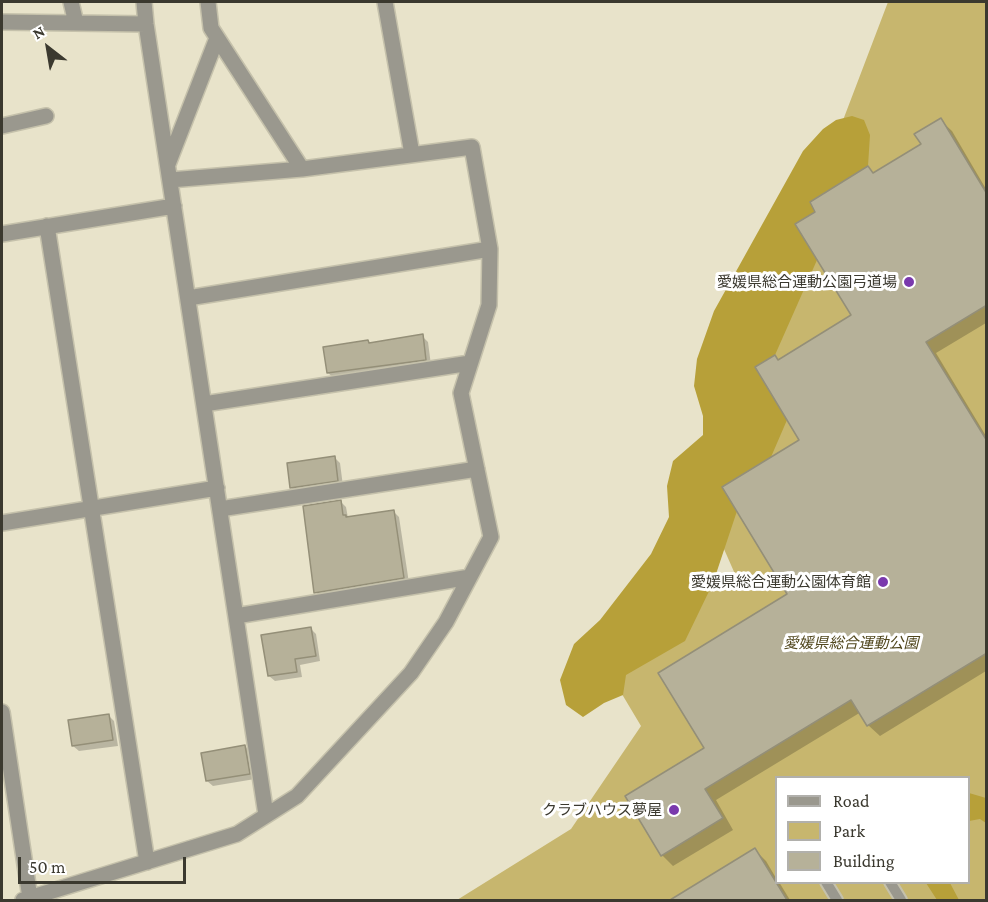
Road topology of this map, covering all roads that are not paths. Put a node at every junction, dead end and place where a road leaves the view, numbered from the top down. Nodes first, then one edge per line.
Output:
1 (71, 2) edge
2 (144, 2) edge
3 (208, 2) edge
4 (386, 2) edge
5 (2, 22) edge
6 (76, 23) junction
7 (146, 24) junction
8 (217, 38) junction
9 (46, 116) dead end
10 (2, 126) edge
11 (412, 154) junction
12 (302, 169) junction
13 (169, 172) junction
14 (174, 206) junction
15 (47, 226) junction
16 (2, 234) edge
17 (490, 249) junction
18 (188, 297) junction
19 (470, 363) junction
20 (204, 404) junction
21 (477, 469) junction
22 (217, 488) junction
23 (91, 508) junction
24 (220, 509) junction
25 (2, 523) edge
26 (470, 576) junction
27 (236, 616) junction
28 (2, 712) edge
29 (266, 815) junction
30 (147, 862) junction
31 (827, 884) edge
32 (891, 884) edge
33 (26, 899) edge
34 (837, 900) edge
35 (901, 900) edge

1 - 6 street
2 - 7 street
3 - 8 street
4 - 11 street
5 - 6 street
6 - 7 street
7 - 13 street
8 - 12 street
8 - 13 street
9 - 10 street
11 - 12 street
11 - 17 street
12 - 13 street
13 - 14 street
14 - 15 street
14 - 18 street
15 - 16 street
15 - 23 street
17 - 18 street
17 - 19 street
18 - 20 street
19 - 20 street
19 - 21 street
20 - 22 street
21 - 24 street
21 - 26 street
22 - 23 street
22 - 24 street
23 - 25 street
23 - 30 street
24 - 27 street
26 - 27 street
26 - 29 street
27 - 29 street
28 - 33 street
29 - 30 street
30 - 33 street
31 - 34 lane
32 - 35 lane

